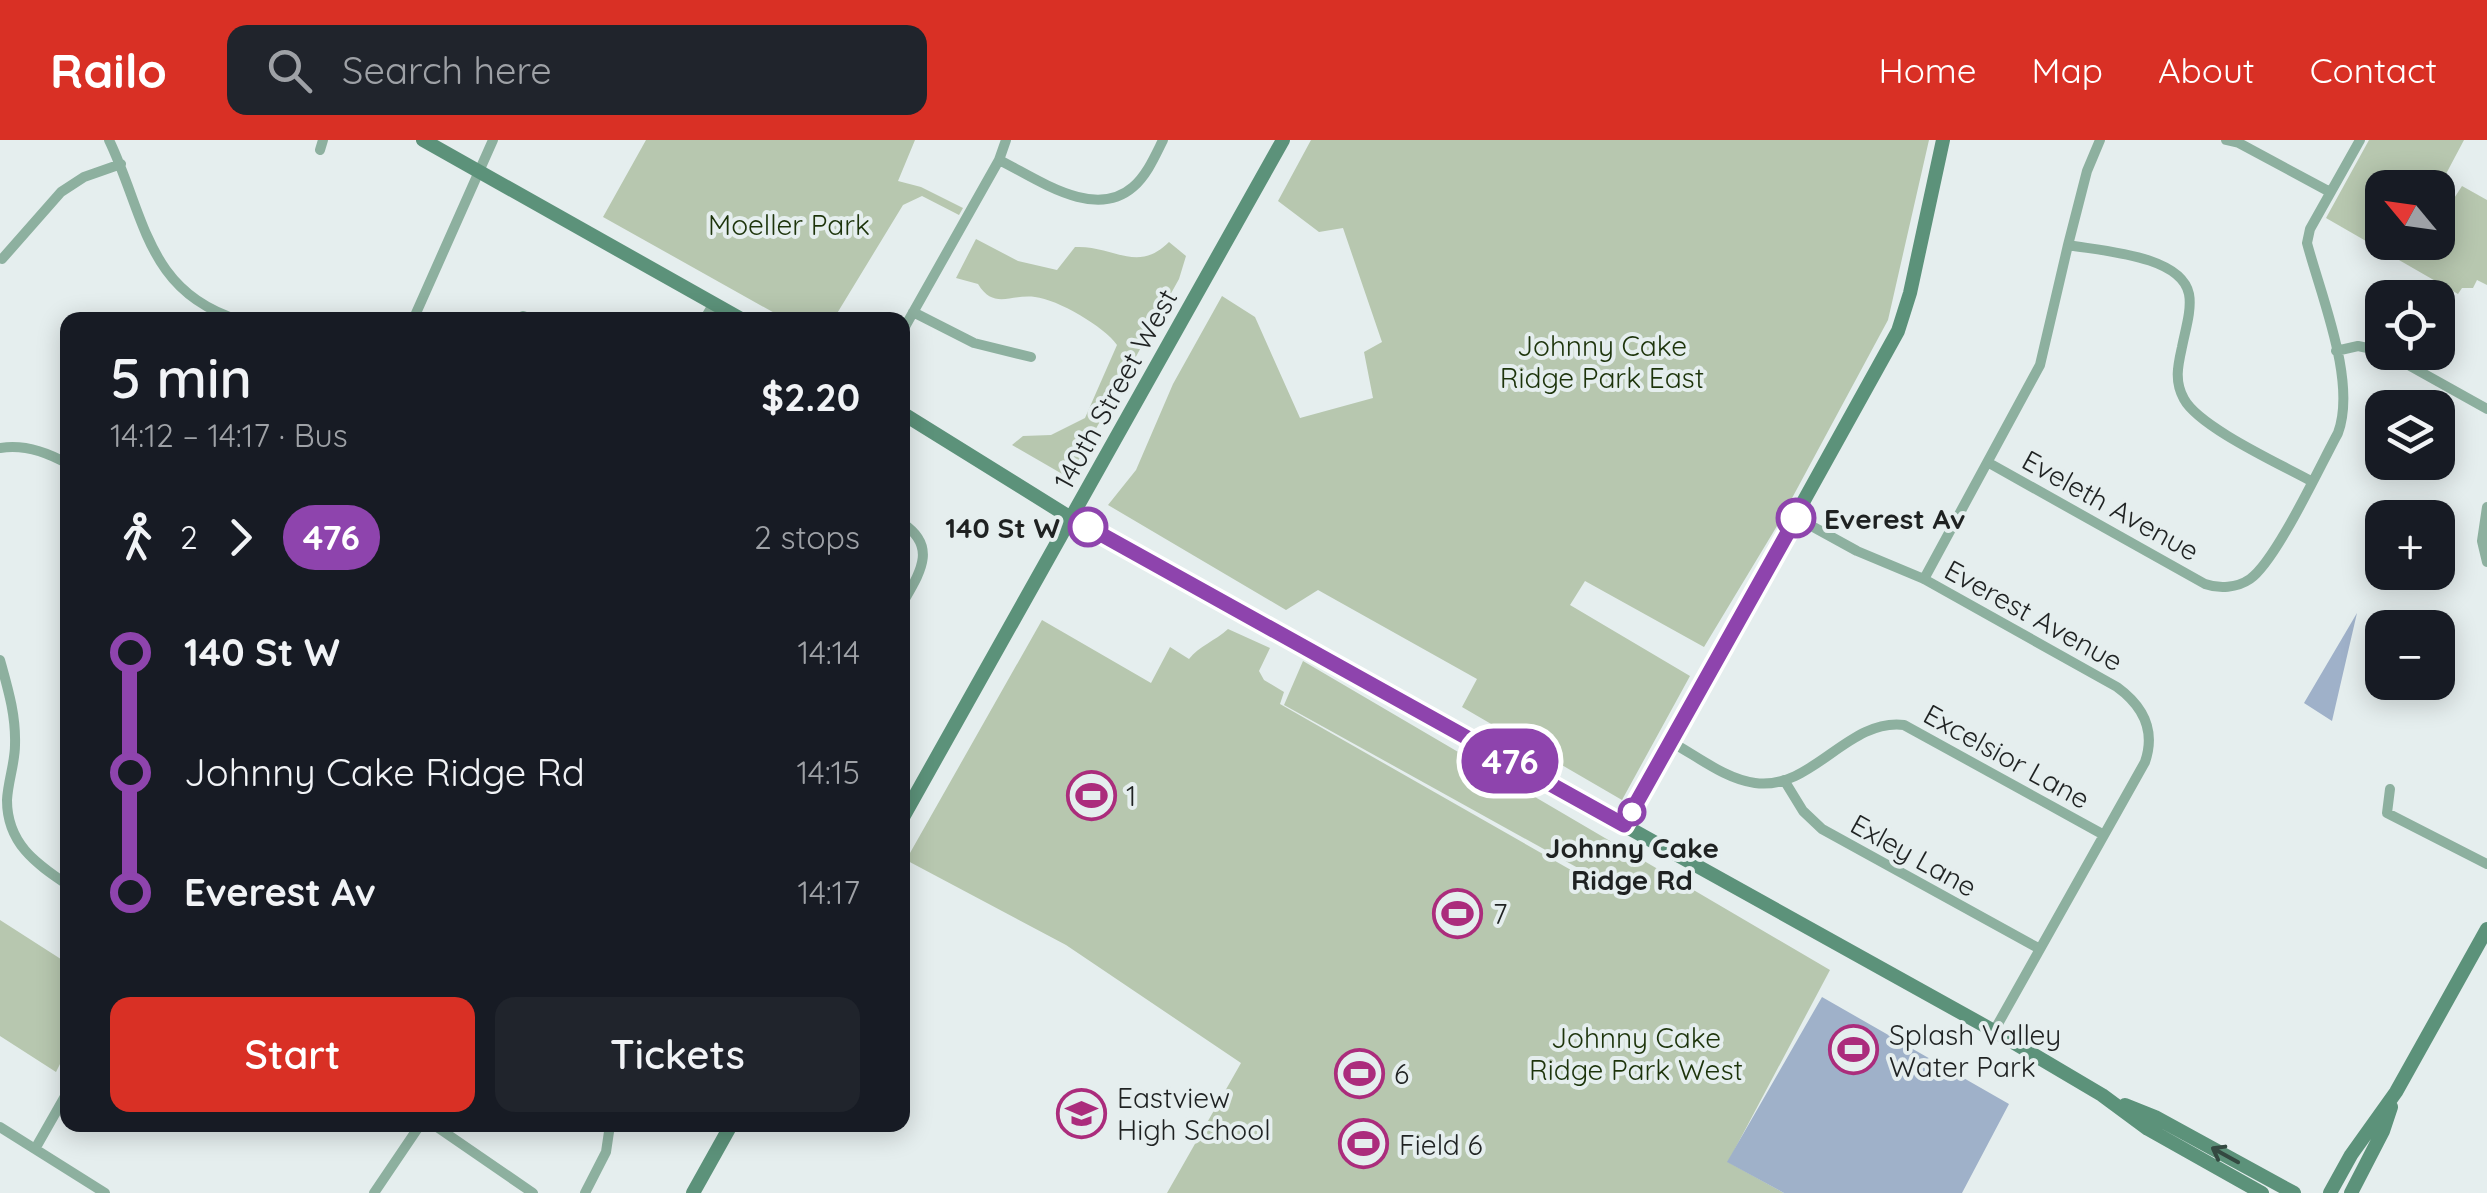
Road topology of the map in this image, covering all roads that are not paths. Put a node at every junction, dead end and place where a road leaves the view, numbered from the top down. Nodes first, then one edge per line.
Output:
1 (109, 140) edge
2 (423, 140) edge
3 (493, 140) edge
4 (1006, 140) edge
5 (1163, 140) edge
6 (1282, 140) edge
7 (1944, 140) edge
8 (2100, 140) edge
9 (2226, 140) edge
10 (2360, 140) edge
11 (999, 160) junction
12 (121, 164) junction
13 (478, 168) junction
14 (2330, 192) junction
15 (2068, 245) junction
16 (2, 259) edge
17 (714, 304) junction
18 (217, 312) edge
19 (417, 312) edge
20 (709, 312) edge
21 (728, 312) edge
22 (914, 312) junction
23 (910, 319) edge
24 (2365, 348) edge
25 (2336, 351) junction
26 (1031, 357) dead end
27 (2417, 370) edge
28 (2487, 409) edge
29 (910, 418) edge
30 (0, 448) edge
31 (60, 460) edge
32 (1989, 463) junction
33 (2311, 481) junction
34 (2487, 507) edge
35 (1071, 518) junction
36 (1796, 518) junction
37 (910, 528) edge
38 (2487, 562) edge
39 (1924, 579) junction
40 (910, 589) edge
41 (0, 660) edge
42 (1671, 742) junction
43 (1784, 780) junction
44 (2390, 789) dead end
45 (910, 805) edge
46 (1624, 825) junction
47 (2104, 835) junction
48 (2487, 864) edge
49 (60, 880) edge
50 (2487, 929) edge
51 (2040, 949) junction
52 (1994, 1031) junction
53 (2396, 1092) junction
54 (2102, 1095) junction
55 (60, 1105) edge
56 (0, 1127) edge
57 (415, 1132) edge
58 (444, 1132) edge
59 (609, 1132) edge
60 (727, 1132) edge
61 (35, 1149) junction
62 (104, 1193) edge
63 (374, 1193) edge
64 (533, 1193) edge
65 (585, 1193) edge
66 (693, 1193) edge
67 (2262, 1193) edge
68 (2294, 1193) edge
69 (2330, 1193) edge
70 (2351, 1193) edge

1 - 12 street
2 - 13 street
3 - 13 street
4 - 11 street
5 - 11 street
6 - 35 street, 140th Street West
7 - 36 street
8 - 15 street
9 - 14 street
10 - 14 street
11 - 22 street
12 - 16 street
12 - 18 street
13 - 17 street
13 - 19 street
14 - 25 street
15 - 32 street
15 - 33 street
17 - 20 street
17 - 21 street
22 - 23 street
22 - 26 street
24 - 25 street
25 - 33 street
27 - 28 street
29 - 35 street
30 - 31 street
32 - 33 street, Eveleth Avenue
32 - 39 street
34 - 38 street
35 - 45 street, 140th Street West
35 - 46 street
36 - 39 street, Everest Avenue
36 - 42 street
37 - 40 street
39 - 47 street, Everest Avenue
41 - 49 street
42 - 43 street
42 - 46 street
43 - 47 street, Excelsior Lane
43 - 51 street, Exley Lane
44 - 48 street
46 - 52 street
47 - 51 street
50 - 53 street
51 - 52 street
52 - 54 street
53 - 69 street
53 - 70 street
54 - 67 street
68 -> 54 street
55 - 61 street
56 - 61 street
57 - 63 street
58 - 64 street
59 - 65 street
60 - 66 street
61 - 62 street

